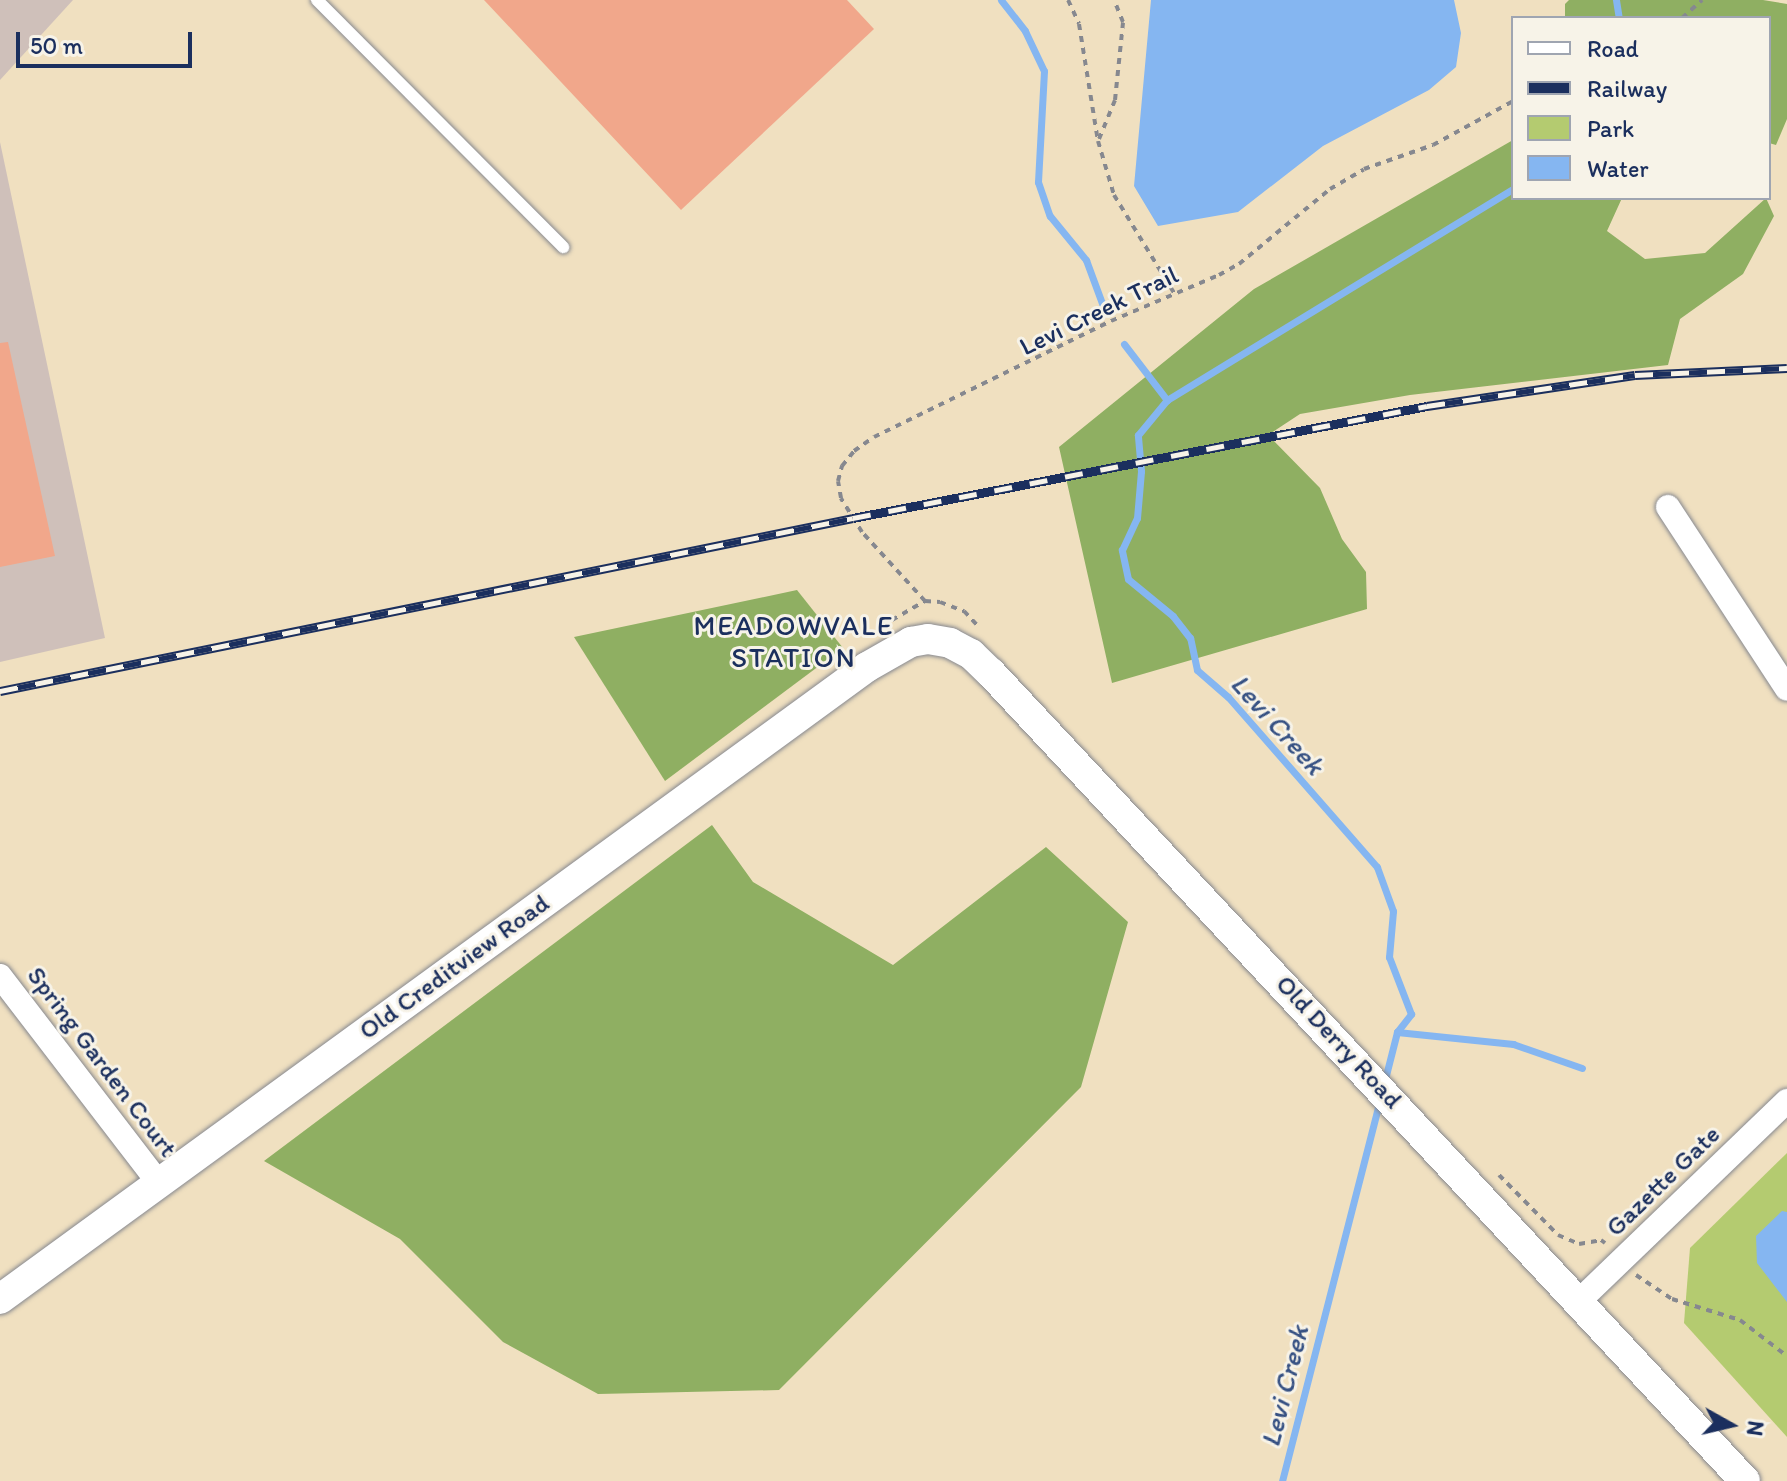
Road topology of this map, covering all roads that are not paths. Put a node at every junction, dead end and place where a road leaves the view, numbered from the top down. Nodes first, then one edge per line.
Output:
1 (317, 0) edge
2 (563, 247) dead end
3 (1668, 507) dead end
4 (911, 642) joint
5 (1787, 689) edge
6 (0, 976) edge
7 (1787, 1101) edge
8 (158, 1182) junction
9 (0, 1299) edge
10 (1578, 1302) junction
11 (1745, 1481) edge

1 - 2 lane
3 - 5 street
4 - 8 street, Old Creditview Road
4 - 10 street, Old Derry Road
6 - 8 street, Spring Garden Court
7 - 10 street, Gazette Gate
8 - 9 street, Old Creditview Road
10 - 11 street, Old Derry Road

